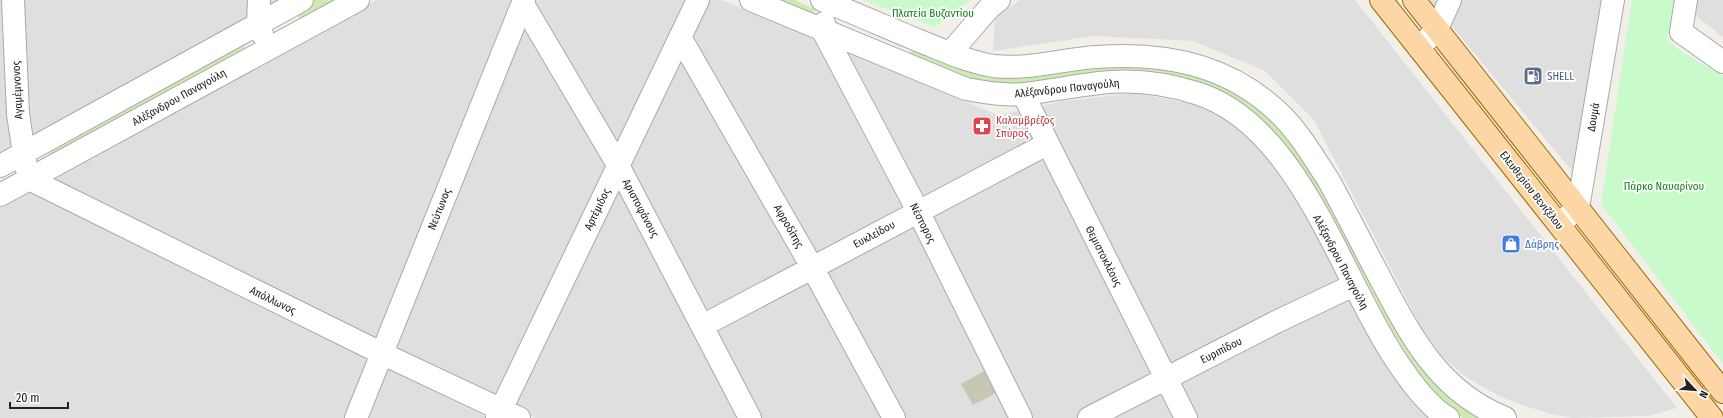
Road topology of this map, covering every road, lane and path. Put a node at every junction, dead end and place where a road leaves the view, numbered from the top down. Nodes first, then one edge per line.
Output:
1 (13, 0) edge
2 (259, 0) edge
3 (302, 0) edge
4 (358, 0) edge
5 (698, 0) edge
6 (751, 0) edge
7 (999, 0) edge
8 (1381, 0) edge
9 (1414, 0) edge
10 (1450, 0) edge
11 (1613, 0) edge
12 (1686, 0) edge
13 (830, 1) edge
14 (523, 2) edge
15 (258, 24) junction
16 (822, 29) junction
17 (1437, 29) junction
18 (680, 37) junction
19 (268, 48) junction
20 (1419, 48) junction
21 (950, 53) junction
22 (1723, 62) edge
23 (1023, 94) junction
24 (1047, 144) junction
25 (22, 153) junction
26 (618, 165) junction
27 (0, 166) edge
28 (28, 180) junction
29 (0, 195) edge
30 (1578, 208) junction
31 (918, 211) junction
32 (1559, 224) junction
33 (812, 267) junction
34 (1354, 285) junction
35 (702, 326) junction
36 (381, 353) junction
37 (1167, 378) junction
38 (1723, 392) edge
39 (506, 415) edge
40 (356, 418) edge
41 (750, 418) edge
42 (894, 418) edge
43 (1021, 418) edge
44 (1089, 418) edge
45 (1186, 418) edge
46 (1448, 418) edge
47 (1505, 418) edge
48 (1712, 418) edge

1 - 25 street, Αγαμέμνονος
2 - 15 street
3 - 15 street
4 - 19 street, Αλέξανδρου Παναγούλη
5 - 18 street, Αρτέμιδος
6 - 16 street, Αλέξανδρου Παναγούλη
7 - 21 street
8 - 20 main road, Ελευθερίου Βενιζέλου
9 - 17 main road
10 - 17 street
11 - 30 street, Δουμά
12 - 22 street
13 - 16 street
13 - 21 street
14 - 26 street, Αριστοφάνους
14 - 36 street, Νεύτωνος
15 - 19 street
15 - 25 street
16 - 23 street, Αλέξανδρου Παναγούλη
16 - 31 street, Νέστορος
17 - 20 street
17 - 30 main road
18 - 26 street, Αρτέμιδος
18 - 33 street, Αφροδίτης
19 - 28 street, Αλέξανδρου Παναγούλη
20 - 32 main road, Ελευθερίου Βενιζέλου
21 - 47 street
23 - 24 street, Θεμιστοκλέους
23 - 34 street, Αλέξανδρου Παναγούλη
24 - 31 street, Ευκλείδου
24 - 37 street, Θεμιστοκλέους
25 - 27 street
25 - 28 street, Αγαμέμνονος
26 - 35 street, Αριστοφάνους
26 - 39 street, Αρτέμιδος
28 - 29 street, Αλέξανδρου Παναγούλη
28 - 36 street, Απόλλωνος
30 - 32 street
30 - 38 main road
31 - 33 street, Ευκλείδου
31 - 43 street, Νέστορος
32 - 48 main road, Ελευθερίου Βενιζέλου
33 - 35 street, Ευκλείδου
33 - 42 street, Αφροδίτης
34 - 37 street, Ευριπίδου
34 - 46 street, Αλέξανδρου Παναγούλη
35 - 41 street, Αριστοφάνους
36 - 39 street, Απόλλωνος
36 - 40 street, Νεύτωνος
37 - 44 street, Ευριπίδου
37 - 45 street, Θεμιστοκλέους

